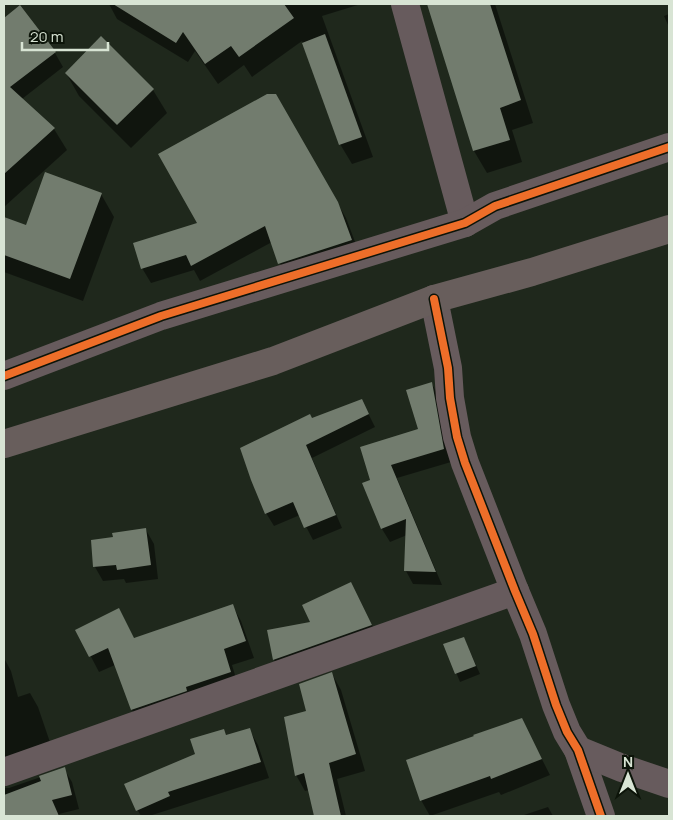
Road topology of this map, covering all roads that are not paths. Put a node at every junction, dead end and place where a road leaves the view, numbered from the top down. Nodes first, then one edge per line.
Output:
1 (405, 4) edge
2 (669, 148) edge
3 (465, 222) junction
4 (669, 229) edge
5 (434, 299) junction
6 (4, 376) edge
7 (4, 444) edge
8 (515, 591) junction
9 (578, 750) junction
10 (4, 772) edge
11 (669, 784) edge
12 (601, 816) edge

1 - 3 street
2 - 3 street
3 - 6 street
4 - 5 highway
5 - 7 highway
5 - 8 street
8 - 9 street
8 - 10 street
9 - 11 street
9 - 12 street

